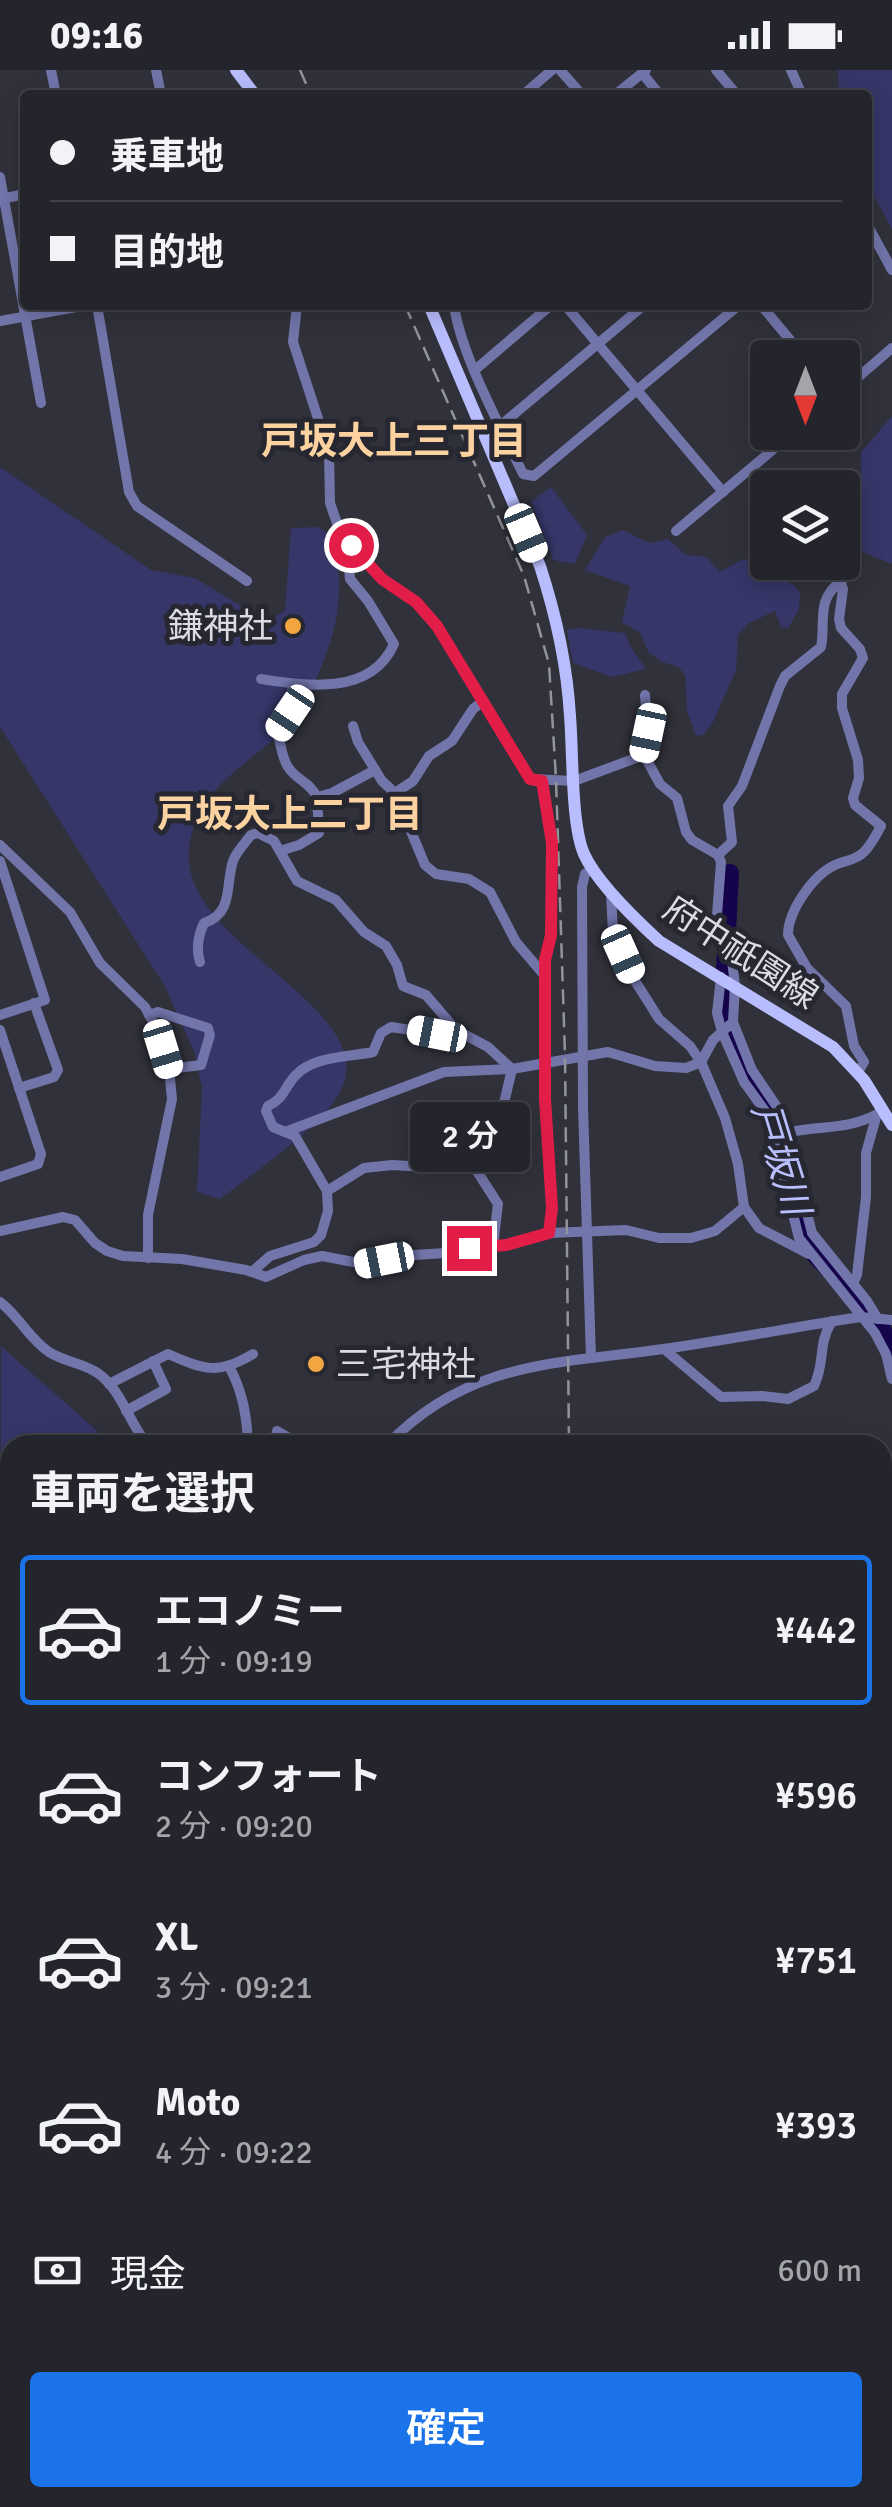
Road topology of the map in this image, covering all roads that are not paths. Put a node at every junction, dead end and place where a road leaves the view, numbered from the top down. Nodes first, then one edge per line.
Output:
1 (236, 70) edge
2 (552, 70) edge
3 (560, 70) edge
4 (716, 70) edge
5 (644, 72) edge
6 (251, 90) edge
7 (529, 90) edge
8 (578, 90) edge
9 (622, 90) edge
10 (732, 90) edge
11 (0, 176) edge
12 (2, 199) edge
13 (872, 233) edge
14 (892, 270) edge
15 (20, 291) edge
16 (24, 310) edge
17 (59, 310) edge
18 (97, 310) edge
19 (296, 310) edge
20 (431, 310) edge
21 (457, 310) edge
22 (545, 310) edge
23 (569, 310) edge
24 (638, 310) edge
25 (734, 310) edge
26 (765, 310) edge
27 (25, 316) junction
28 (0, 321) edge
29 (790, 340) edge
30 (598, 344) junction
31 (892, 348) edge
32 (476, 369) junction
33 (860, 376) edge
34 (637, 390) junction
35 (41, 403) dead end
36 (500, 426) junction
37 (773, 450) edge
38 (724, 492) junction
39 (676, 531) dead end
40 (351, 545) junction
41 (247, 581) dead end
42 (842, 582) joint
43 (260, 680) dead end
44 (293, 684) junction
45 (645, 696) dead end
46 (482, 702) junction
47 (353, 726) dead end
48 (644, 755) junction
49 (376, 770) junction
50 (542, 781) junction
51 (574, 781) junction
52 (395, 793) junction
53 (316, 797) junction
54 (0, 845) edge
55 (280, 851) junction
56 (718, 855) junction
57 (1, 867) edge
58 (592, 868) junction
59 (611, 890) junction
60 (200, 962) dead end
61 (545, 976) junction
62 (720, 977) junction
63 (735, 985) junction
64 (34, 1003) junction
65 (0, 1015) edge
66 (149, 1015) junction
67 (733, 1022) junction
68 (0, 1030) edge
69 (456, 1030) junction
70 (722, 1032) junction
71 (584, 1056) junction
72 (701, 1062) junction
73 (545, 1063) junction
74 (169, 1069) junction
75 (512, 1069) junction
76 (858, 1072) junction
77 (19, 1088) junction
78 (884, 1108) edge
79 (892, 1125) edge
80 (285, 1132) junction
81 (786, 1134) junction
82 (474, 1165) junction
83 (0, 1177) edge
84 (327, 1191) junction
85 (744, 1207) junction
86 (0, 1231) edge
87 (588, 1231) junction
88 (549, 1233) junction
89 (493, 1246) junction
90 (810, 1255) junction
91 (148, 1258) junction
92 (252, 1272) junction
93 (852, 1284) junction
94 (0, 1302) edge
95 (860, 1317) junction
96 (878, 1319) junction
97 (892, 1320) edge
98 (832, 1321) junction
99 (664, 1349) junction
100 (253, 1354) dead end
101 (591, 1358) junction
102 (153, 1361) junction
103 (230, 1368) junction
104 (892, 1379) edge
105 (109, 1384) junction
106 (126, 1411) junction
107 (142, 1435) edge
108 (248, 1435) edge
109 (397, 1435) edge

1 - 6 main road
2 - 7 street
3 - 8 street
4 - 10 street
5 - 9 street
11 - 12 street
12 - 15 street
13 - 14 street
16 - 27 street
17 - 27 street
18 - 41 street
19 - 40 street
20 - 51 main road, 府中祇園線
21 - 32 street
22 - 32 street
23 - 30 street
24 - 30 street
25 - 34 street
26 - 29 street
27 - 28 street
27 - 35 street
30 - 34 street
30 - 36 street
31 - 33 street
32 - 36 street
34 - 36 street
34 - 38 street
37 - 38 street
38 - 39 street
40 - 44 street
40 - 46 street
42 - 56 street
42 - 76 street
43 - 44 street
44 - 53 street
45 - 48 street
46 - 50 street
46 - 52 street
47 - 49 street
48 - 51 street
48 - 56 street
49 - 52 street
49 - 53 street
50 - 51 street
50 - 61 street
51 - 58 main road, 府中祇園線
52 - 61 street
53 - 55 street
54 - 66 street
55 - 60 street
55 - 69 street
56 - 63 street
57 - 64 street
58 - 59 main road, 府中祇園線
58 - 71 street
59 - 62 main road, 府中祇園線
59 - 72 street
61 - 73 street
62 - 63 main road, 府中祇園線
62 - 70 street
63 - 67 street
63 - 76 main road, 府中祇園線
64 - 65 street
64 - 77 street
66 - 74 street
66 - 74 street
67 - 70 street
67 - 81 street
68 - 77 street
69 - 75 street
69 - 80 street
70 - 72 street
70 - 90 street
71 - 72 street
71 - 73 street
71 - 87 street
72 - 85 street
73 - 75 street
73 - 88 street
74 - 91 street
75 - 80 street
75 - 82 street
76 - 78 main road, 府中祇園線
77 - 83 street
78 - 79 main road, 府中祇園線
78 - 81 street
78 - 93 street
80 - 84 street
81 - 93 street
82 - 84 street
82 - 89 street
84 - 92 street
85 - 87 street
85 - 90 street
86 - 91 street
87 - 88 street
87 - 101 street
88 - 89 street
89 - 92 street
90 - 95 street
91 - 92 street
93 - 96 street
94 - 105 street
95 - 96 street
95 - 98 street
95 - 104 street
96 - 97 street
98 - 99 street
98 - 99 street
99 - 101 street
100 - 103 street
101 - 109 street
102 - 103 street
102 - 105 street
102 - 106 street
103 - 108 street
105 - 106 street
106 - 107 street

